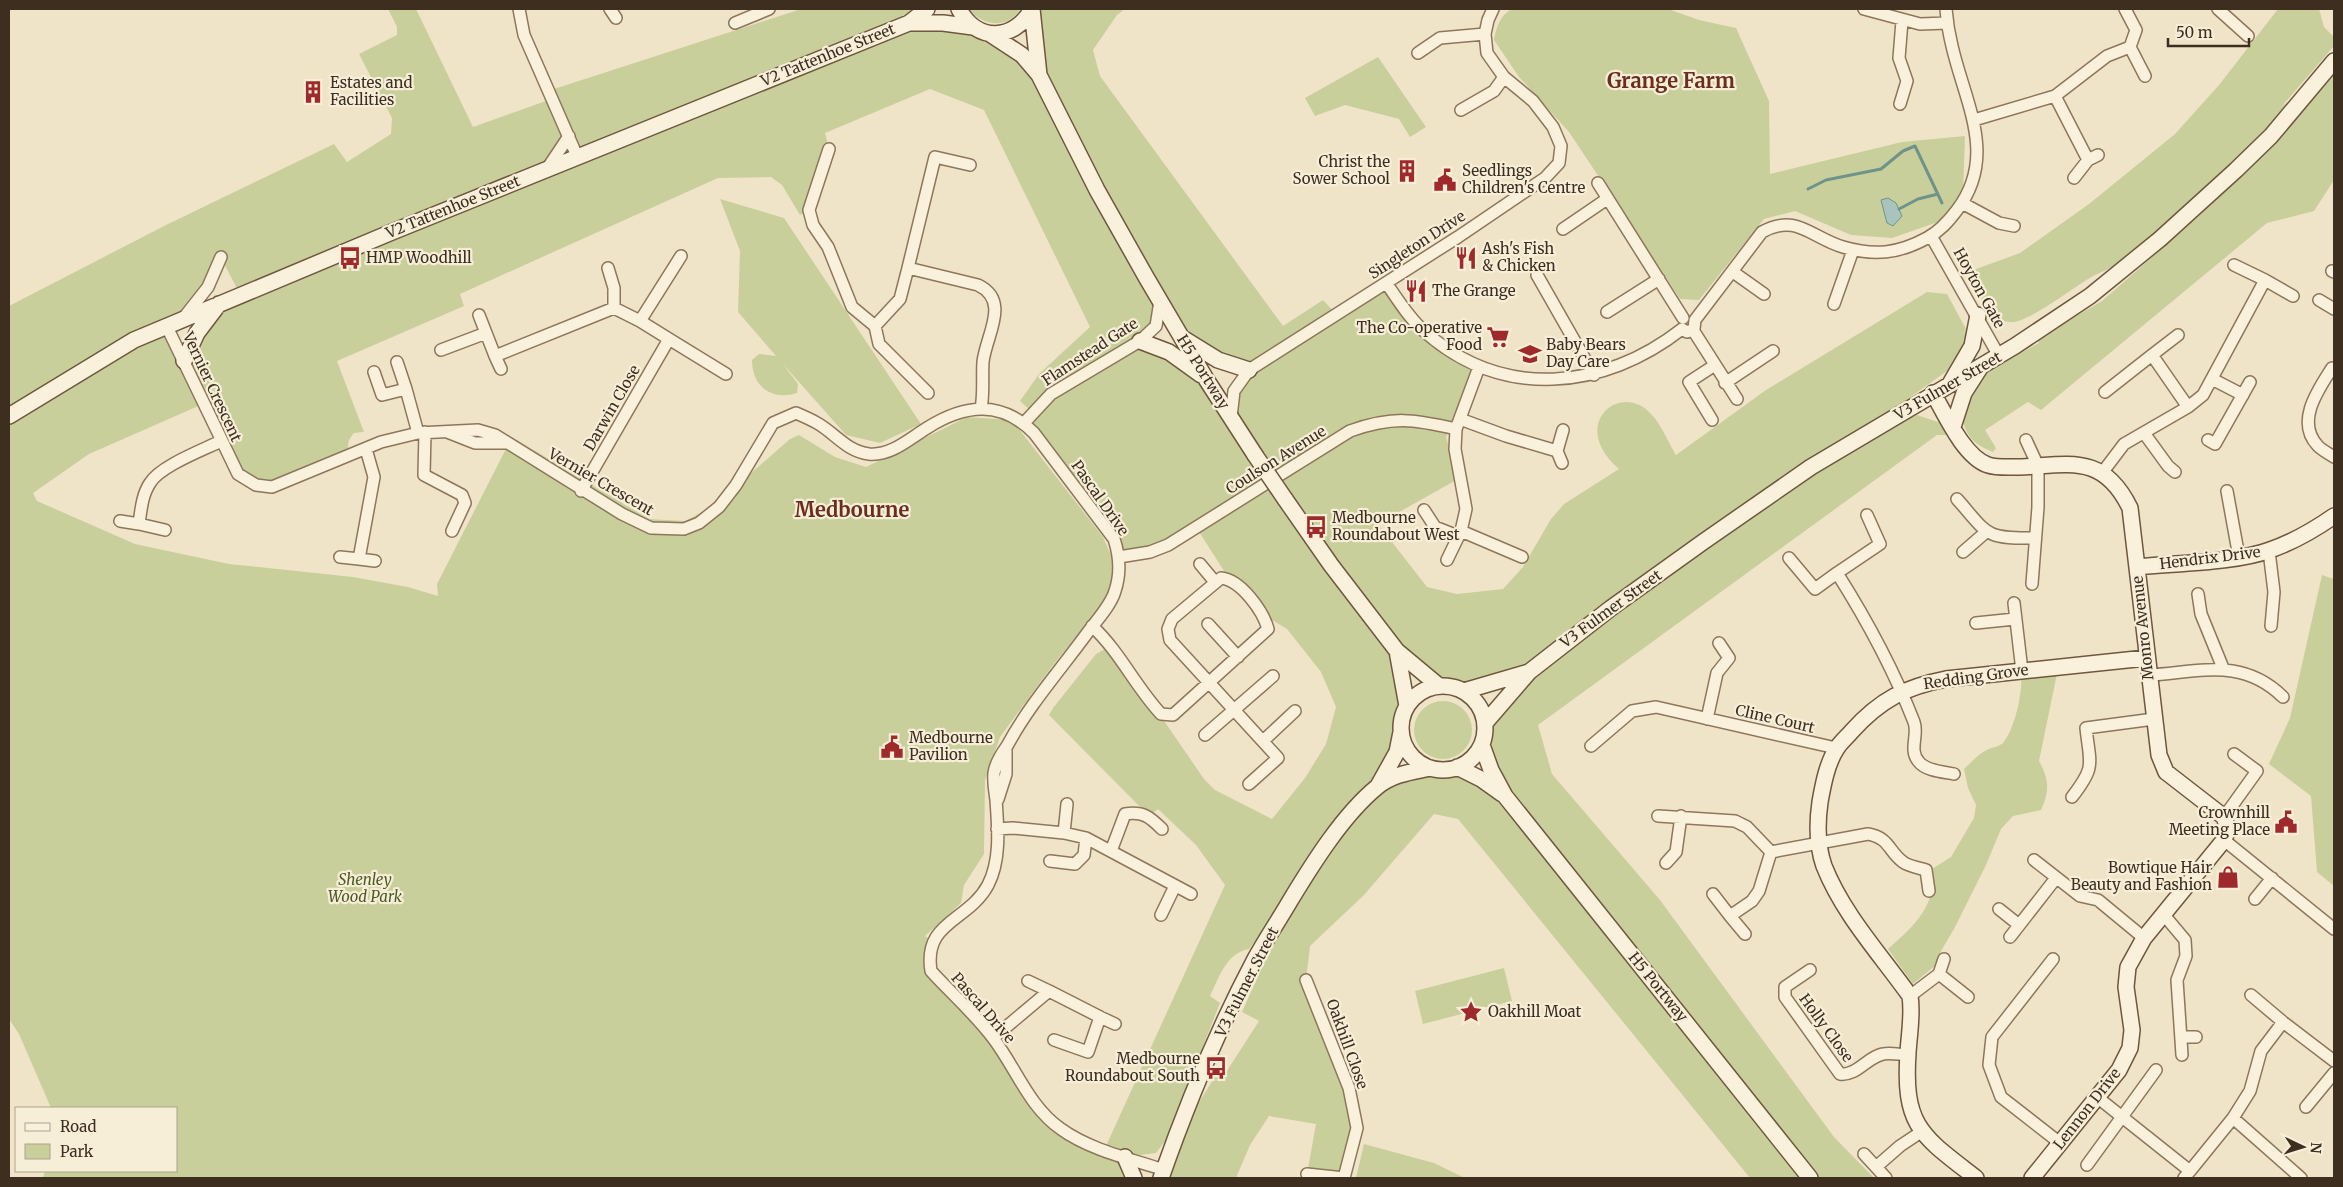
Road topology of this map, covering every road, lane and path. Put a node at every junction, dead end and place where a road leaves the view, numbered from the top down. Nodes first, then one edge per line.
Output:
1 (519, 9) edge
2 (769, 9) edge
3 (927, 9) edge
4 (959, 9) edge
5 (1032, 9) edge
6 (1493, 9) edge
7 (1864, 9) edge
8 (1946, 9) edge
9 (2125, 9) edge
10 (2218, 9) edge
11 (1902, 21) junction
12 (735, 23) dead end
13 (908, 23) junction
14 (1947, 23) junction
15 (973, 27) junction
16 (990, 34) junction
17 (1485, 34) junction
18 (2248, 36) dead end
19 (2130, 47) junction
20 (1418, 53) dead end
21 (2334, 61) edge
22 (1039, 75) junction
23 (2145, 76) dead end
24 (1504, 77) junction
25 (2055, 96) junction
26 (1900, 104) dead end
27 (1461, 110) dead end
28 (1974, 120) junction
29 (569, 136) junction
30 (829, 149) dead end
31 (577, 156) junction
32 (970, 165) dead end
33 (546, 169) junction
34 (2074, 178) dead end
35 (1598, 183) dead end
36 (1607, 199) junction
37 (1962, 202) junction
38 (2014, 226) dead end
39 (1563, 229) dead end
40 (1931, 236) junction
41 (1853, 250) junction
42 (681, 256) dead end
43 (221, 257) dead end
44 (2234, 265) dead end
45 (608, 268) dead end
46 (908, 268) junction
47 (1733, 272) junction
48 (1537, 275) dead end
49 (1659, 279) junction
50 (2265, 280) junction
51 (1387, 284) junction
52 (1764, 294) dead end
53 (2294, 296) dead end
54 (2319, 300) dead end
55 (1160, 301) junction
56 (220, 303) junction
57 (1834, 304) dead end
58 (614, 308) junction
59 (2334, 308) edge
60 (1606, 312) dead end
61 (479, 315) dead end
62 (1978, 315) junction
63 (182, 320) junction
64 (640, 321) junction
65 (1688, 324) junction
66 (875, 326) junction
67 (167, 327) junction
68 (486, 333) junction
69 (2178, 335) dead end
70 (1181, 337) junction
71 (669, 339) junction
72 (1140, 342) junction
73 (441, 350) dead end
74 (1773, 351) dead end
75 (2152, 355) junction
76 (496, 356) junction
77 (1999, 356) junction
78 (184, 361) junction
79 (397, 362) dead end
80 (1715, 365) junction
81 (1982, 365) junction
82 (1479, 367) junction
83 (2332, 368) dead end
84 (501, 370) dead end
85 (1249, 370) junction
86 (374, 372) dead end
87 (726, 374) dead end
88 (1594, 375) junction
89 (1206, 378) junction
90 (2212, 379) junction
91 (2250, 382) dead end
92 (1725, 383) junction
93 (1950, 383) junction
94 (406, 389) junction
95 (2105, 392) dead end
96 (928, 393) dead end
97 (1933, 393) junction
98 (2243, 395) junction
99 (1737, 399) dead end
100 (2188, 407) junction
101 (981, 408) junction
102 (9, 416) edge
103 (1231, 417) junction
104 (1712, 420) dead end
105 (1024, 423) junction
106 (1458, 424) junction
107 (1953, 427) junction
108 (1563, 430) dead end
109 (422, 433) junction
110 (2144, 433) junction
111 (2026, 440) dead end
112 (2208, 440) dead end
113 (221, 441) junction
114 (366, 449) junction
115 (1557, 451) junction
116 (2334, 457) edge
117 (1562, 463) dead end
118 (2038, 466) junction
119 (2102, 472) junction
120 (2175, 472) dead end
121 (581, 491) junction
122 (2227, 491) dead end
123 (1957, 499) dead end
124 (1424, 510) dead end
125 (1867, 515) dead end
126 (2334, 516) edge
127 (120, 521) dead end
128 (138, 524) junction
129 (165, 530) dead end
130 (452, 531) dead end
131 (1986, 532) junction
132 (1459, 534) junction
133 (2034, 538) junction
134 (2269, 551) junction
135 (1964, 552) dead end
136 (340, 557) dead end
137 (1119, 557) junction
138 (1522, 557) dead end
139 (2240, 557) junction
140 (1789, 558) dead end
141 (359, 559) junction
142 (1447, 560) dead end
143 (374, 561) dead end
144 (1200, 564) dead end
145 (2137, 567) junction
146 (1837, 573) junction
147 (1215, 582) junction
148 (2032, 584) dead end
149 (2198, 594) dead end
150 (2014, 603) dead end
151 (2015, 619) junction
152 (1976, 623) dead end
153 (1208, 624) dead end
154 (1092, 626) junction
155 (2270, 626) dead end
156 (1719, 643) dead end
157 (1396, 651) junction
158 (1238, 657) junction
159 (2146, 658) junction
160 (2223, 668) junction
161 (2022, 671) junction
162 (1529, 672) junction
163 (2149, 675) junction
164 (1273, 676) dead end
165 (1211, 683) junction
166 (1440, 686) junction
167 (1464, 691) junction
168 (1902, 691) junction
169 (2283, 697) dead end
170 (1407, 706) junction
171 (1235, 709) junction
172 (1295, 711) dead end
173 (1707, 719) junction
174 (2154, 719) junction
175 (1485, 723) junction
176 (1401, 732) junction
177 (1205, 735) dead end
178 (1263, 741) junction
179 (1482, 745) junction
180 (1591, 746) dead end
181 (1836, 748) junction
182 (2234, 754) dead end
183 (1457, 767) junction
184 (1430, 768) junction
185 (1954, 774) dead end
186 (1249, 784) dead end
187 (1377, 787) junction
188 (1505, 796) junction
189 (2072, 796) dead end
190 (1067, 804) dead end
191 (1658, 816) dead end
192 (1681, 816) junction
193 (1162, 829) dead end
194 (2225, 829) junction
195 (998, 830) junction
196 (1064, 833) junction
197 (1086, 838) junction
198 (1819, 842) junction
199 (1111, 851) junction
200 (1771, 852) junction
201 (2034, 860) dead end
202 (1050, 861) dead end
203 (1666, 863) dead end
204 (2056, 878) junction
205 (2272, 878) junction
206 (1176, 886) junction
207 (1929, 891) dead end
208 (1190, 894) dead end
209 (1714, 894) dead end
210 (2255, 899) dead end
211 (1999, 909) dead end
212 (1161, 915) dead end
213 (2164, 915) junction
214 (1730, 916) junction
215 (2019, 925) junction
216 (2334, 929) edge
217 (1745, 934) dead end
218 (2010, 937) dead end
219 (2144, 938) junction
220 (1944, 959) dead end
221 (2053, 960) dead end
222 (1810, 970) dead end
223 (1939, 974) junction
224 (1306, 980) dead end
225 (1028, 981) dead end
226 (1049, 991) junction
227 (1910, 996) junction
228 (2251, 996) dead end
229 (1968, 997) dead end
230 (1100, 1017) junction
231 (2283, 1022) junction
232 (1115, 1024) dead end
233 (2181, 1037) junction
234 (2196, 1037) dead end
235 (993, 1038) junction
236 (1054, 1040) dead end
237 (2182, 1054) dead end
238 (1908, 1055) junction
239 (2334, 1061) edge
240 (2156, 1070) dead end
241 (2334, 1073) edge
242 (2096, 1097) junction
243 (2306, 1107) dead end
244 (2122, 1118) junction
245 (2233, 1118) junction
246 (1922, 1132) junction
247 (2060, 1143) junction
248 (1864, 1154) dead end
249 (1125, 1157) junction
250 (2087, 1165) dead end
251 (1876, 1167) junction
252 (1163, 1174) edge
253 (1307, 1174) dead end
254 (2187, 1175) edge
255 (1134, 1178) edge
256 (1344, 1178) edge
257 (1810, 1178) edge
258 (1886, 1178) edge
259 (1976, 1178) edge
260 (2032, 1178) edge
261 (2301, 1178) edge

1 - 29 street
2 - 12 street
3 - 13 street, V2 Tattenhoe Street
4 - 15 street
5 - 16 street
5 - 22 street, H5 Portway
6 - 17 street
7 - 11 street
8 - 14 street
9 - 19 street
10 - 18 street
11 - 14 street
11 - 26 street
13 - 15 street, V2 Tattenhoe Street
13 - 31 street, V2 Tattenhoe Street
14 - 28 street
15 - 16 street, V2 Tattenhoe Street
16 - 22 street, H5 Portway
17 - 20 street
17 - 24 street, Singleton Drive
19 - 23 street
19 - 25 street
21 - 77 street, V3 Fulmer Street
22 - 55 street, H5 Portway
24 - 27 street
24 - 51 street, Singleton Drive
25 - 28 street
25 - 34 street
28 - 37 street
29 - 31 street
29 - 33 street
30 - 66 street
31 - 33 street, V2 Tattenhoe Street
32 - 46 street
33 - 56 street, V2 Tattenhoe Street
35 - 36 street
36 - 39 street
36 - 49 street
37 - 38 street
37 - 40 street
40 - 41 street
40 - 62 street, Hoyton Gate
41 - 47 street
41 - 57 street
42 - 64 street
43 - 63 street
44 - 50 street
45 - 58 street
46 - 66 street
46 - 101 street
47 - 52 street
47 - 65 street
48 - 88 street
49 - 60 street
49 - 65 street
50 - 53 street
50 - 90 street
51 - 82 street
51 - 85 street, Singleton Drive
54 - 59 street
55 - 70 street, H5 Portway
55 - 72 street, Flamstead Gate
56 - 63 street, V2 Tattenhoe Street
56 - 78 street
58 - 64 street
58 - 76 street
61 - 68 street
62 - 77 street, Hoyton Gate
62 - 93 street
63 - 67 street, V2 Tattenhoe Street
64 - 71 street
65 - 80 street
65 - 88 street
66 - 96 street
67 - 78 street, Vernier Crescent
67 - 102 street, V2 Tattenhoe Street
68 - 73 street
68 - 76 street
69 - 75 street
70 - 85 street
70 - 89 street, H5 Portway
71 - 87 street
71 - 121 street, Darwin Close
72 - 89 street
72 - 105 street, Flamstead Gate
74 - 92 street
75 - 95 street
75 - 100 street
76 - 84 street
77 - 81 street, V3 Fulmer Street
78 - 113 street, Vernier Crescent
79 - 94 street
80 - 92 street
80 - 104 street
81 - 93 street, V3 Fulmer Street
81 - 107 street
82 - 88 street
82 - 106 street
83 - 116 street
85 - 103 street, Singleton Drive
86 - 94 street
89 - 103 street, H5 Portway
90 - 98 street
90 - 100 street
91 - 98 street
92 - 99 street
93 - 97 street, V3 Fulmer Street
94 - 109 street
97 - 107 street, Monro Avenue
97 - 162 street, V3 Fulmer Street
98 - 112 street
100 - 110 street
101 - 105 street, Vernier Crescent
101 - 121 street, Vernier Crescent
103 - 157 street, H5 Portway, bridge
105 - 137 street, Pascal Drive
106 - 115 street, Coulson Avenue
106 - 132 street
106 - 137 street, Coulson Avenue
107 - 118 street, Monro Avenue
108 - 115 street
109 - 114 street, Vernier Crescent
109 - 121 street, Vernier Crescent
109 - 130 street
110 - 119 street
110 - 120 street
111 - 118 street
113 - 114 street, Vernier Crescent
113 - 128 street
114 - 141 street
115 - 117 street
118 - 119 street, Monro Avenue
118 - 133 street
119 - 145 street, Monro Avenue
122 - 139 street
123 - 131 street
124 - 132 street
125 - 146 street
126 - 134 street, Hendrix Drive
127 - 128 street
128 - 129 street
131 - 133 street
131 - 135 street
132 - 138 street
132 - 142 street
133 - 148 street
134 - 139 street, Hendrix Drive
134 - 155 street
136 - 141 street
137 - 154 street, Pascal Drive
139 - 145 street, Hendrix Drive
140 - 146 street
141 - 143 street
144 - 147 street
145 - 159 street, Monro Avenue
146 - 168 street
147 - 158 street
147 - 165 street
149 - 160 street
150 - 151 street
151 - 152 street
151 - 161 street
153 - 158 street
154 - 165 street
154 - 195 street, Pascal Drive
156 - 173 street
157 - 166 street, H5 Portway
157 - 170 street, H5 Portway
158 - 165 street
159 - 161 street, Redding Grove
159 - 163 street, Monro Avenue
160 - 163 street
160 - 169 street
161 - 168 street, Redding Grove
162 - 167 street, V3 Fulmer Street
162 - 175 street, V3 Fulmer Street
163 - 174 street, Monro Avenue
164 - 171 street
165 - 171 street
166 - 167 street
166 - 170 street
167 - 175 street
168 - 181 street, Redding Grove
168 - 185 street
170 - 176 street
171 - 177 street
171 - 178 street
172 - 178 street
173 - 180 street, Cline Court
173 - 181 street, Cline Court
174 - 189 street
174 - 194 street, Monro Avenue
175 - 179 street
176 - 184 street
176 - 187 street, V3 Fulmer Street
178 - 186 street
179 - 183 street
179 - 188 street, H5 Portway
181 - 198 street, Redding Grove
182 - 194 street
183 - 184 street
183 - 188 street, H5 Portway
184 - 187 street, V3 Fulmer Street
187 - 252 street, V3 Fulmer Street
188 - 257 street, H5 Portway
190 - 196 street
191 - 192 street
192 - 200 street
192 - 203 street
193 - 199 street
194 - 205 street
194 - 213 street, Lennon Drive
195 - 196 street
195 - 235 street, Pascal Drive
196 - 197 street
197 - 199 street
197 - 202 street
198 - 200 street
198 - 207 street
198 - 227 street, Redding Grove
199 - 206 street
200 - 214 street
201 - 204 street
204 - 215 street
204 - 219 street
205 - 210 street
205 - 216 street
206 - 208 street
206 - 212 street
209 - 214 street
211 - 215 street
213 - 219 street, Lennon Drive
213 - 233 street
214 - 217 street
215 - 218 street
219 - 242 street, Lennon Drive
220 - 223 street
221 - 247 street
222 - 238 street, Holly Close
223 - 227 street
223 - 229 street
224 - 256 street, Oakhill Close
225 - 226 street
226 - 230 street
226 - 235 street
227 - 238 street
228 - 231 street
230 - 232 street
230 - 236 street
231 - 239 street
231 - 245 street
233 - 234 street
233 - 237 street
235 - 249 street, Pascal Drive
238 - 246 street
240 - 244 street
241 - 243 street
242 - 244 street
242 - 247 street, Lennon Drive
244 - 250 street
244 - 254 street
245 - 254 street
245 - 261 street
246 - 251 street
246 - 259 street
247 - 260 street, Lennon Drive
248 - 251 street
249 - 252 street, Pascal Drive
249 - 255 street
251 - 258 street
253 - 256 street, Oakhill Close

